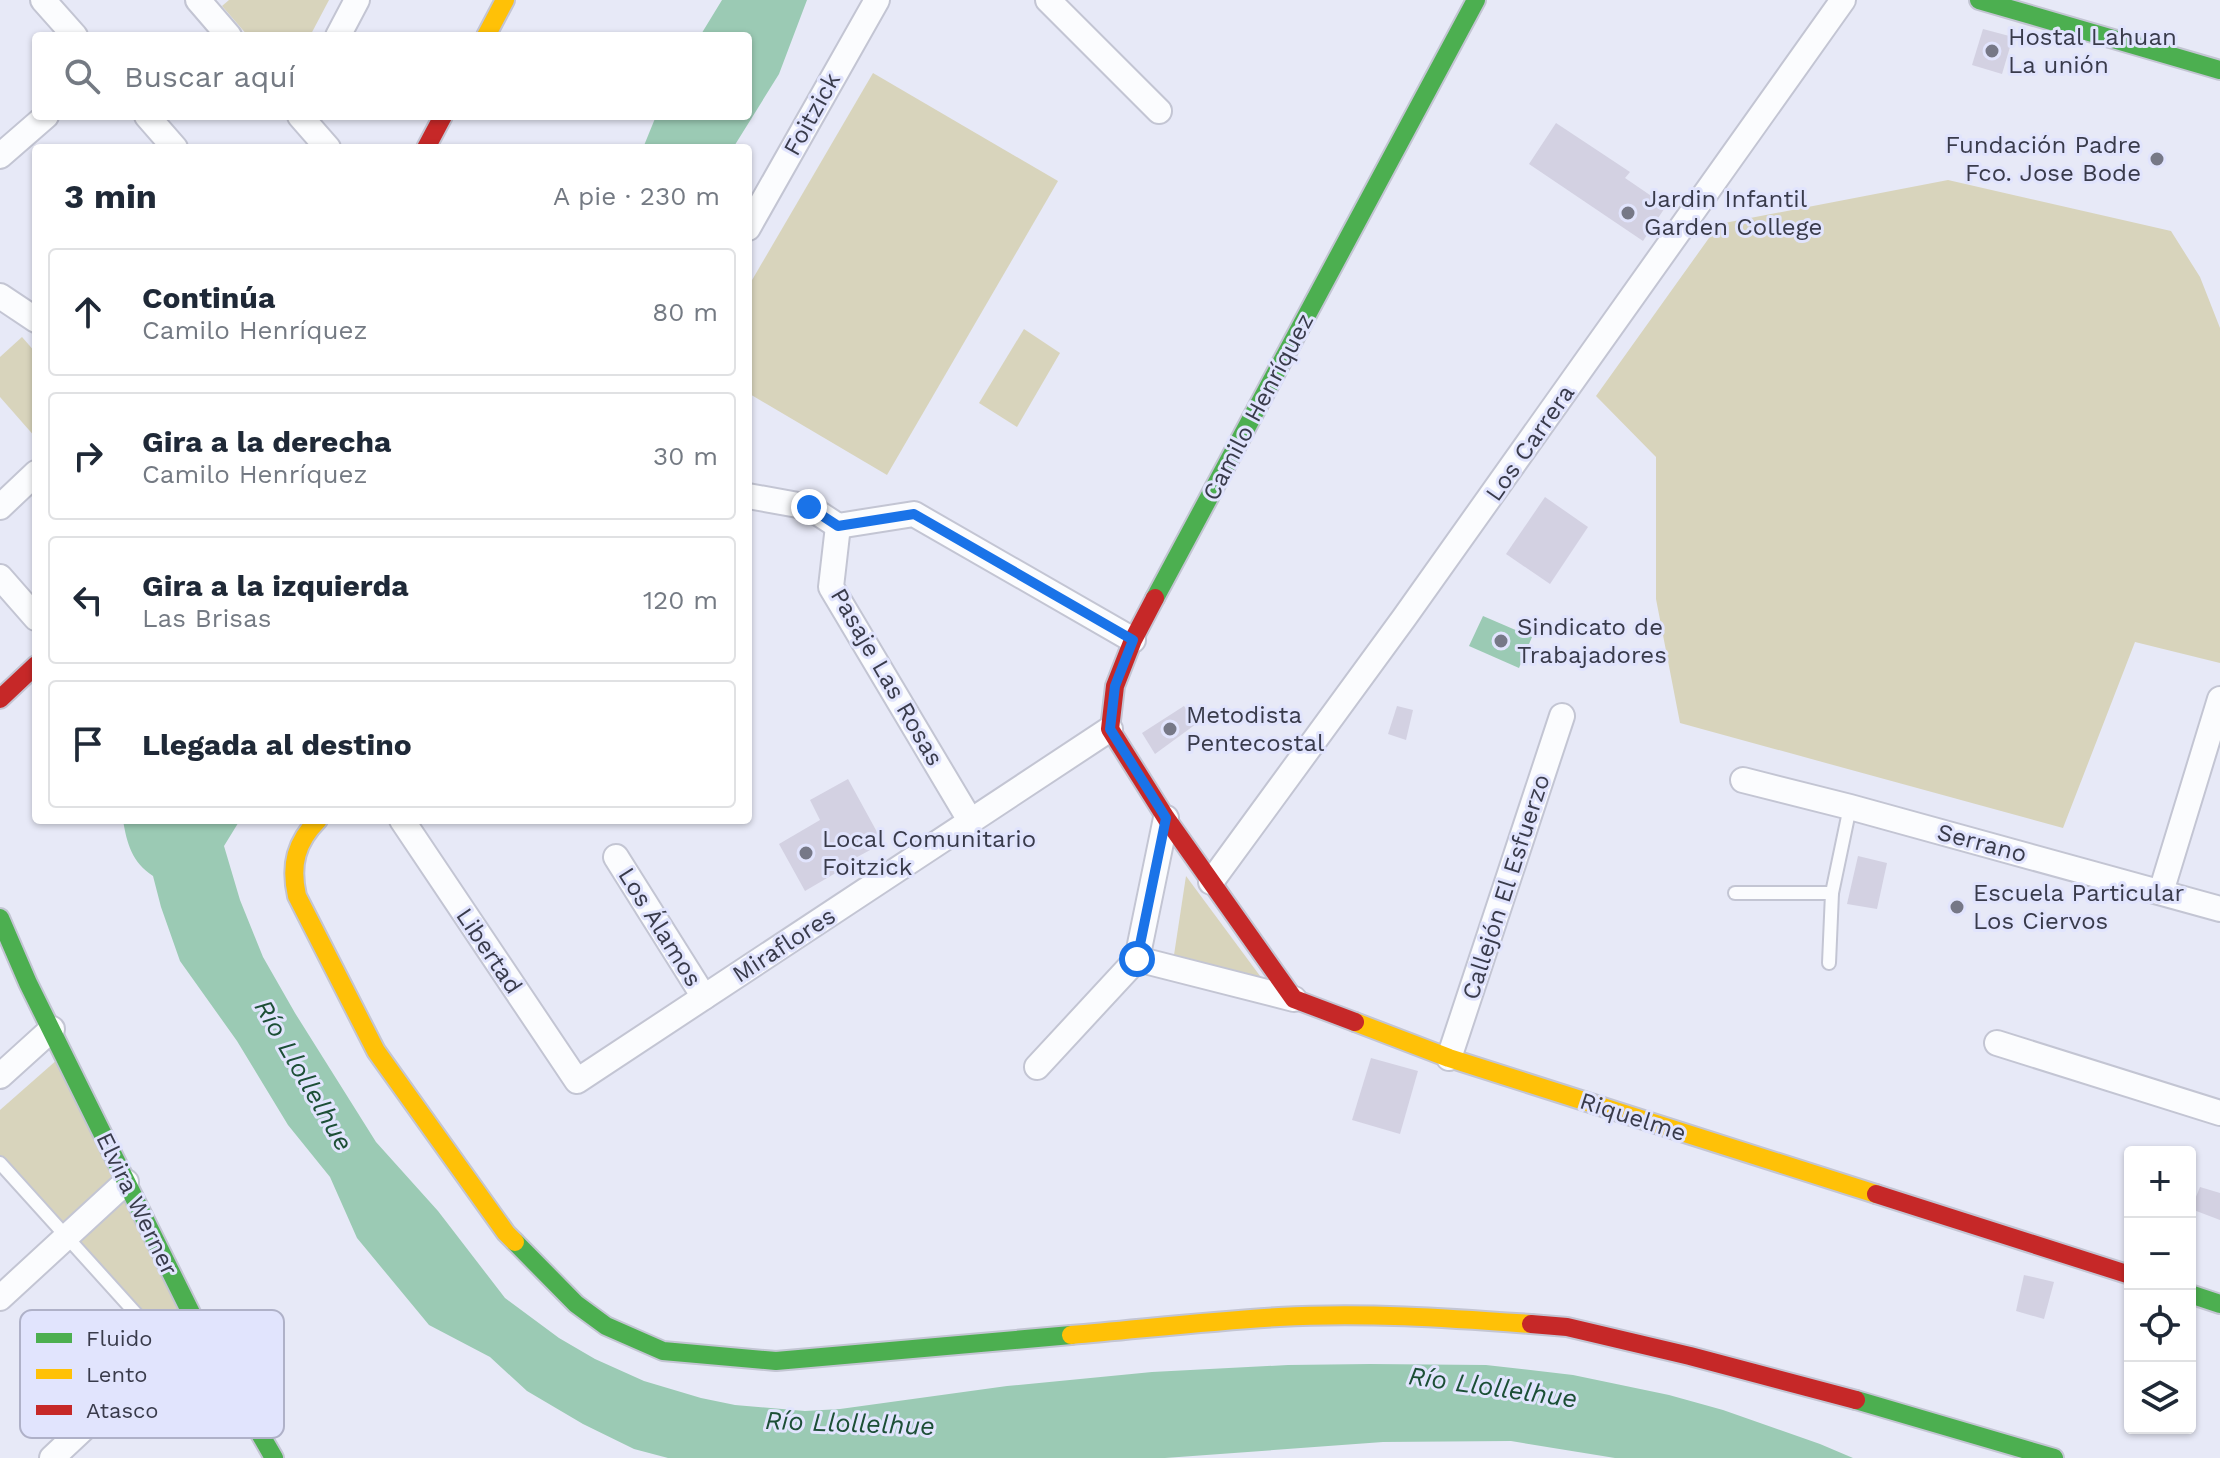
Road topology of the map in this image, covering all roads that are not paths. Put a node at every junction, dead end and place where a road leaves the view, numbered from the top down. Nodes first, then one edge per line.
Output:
1 (43, 0) edge
2 (198, 0) edge
3 (357, 0) edge
4 (505, 0) edge
5 (877, 0) edge
6 (1048, 0) edge
7 (1476, 0) edge
8 (1843, 0) edge
9 (1979, 0) edge
10 (71, 32) edge
11 (226, 32) edge
12 (340, 32) edge
13 (488, 32) edge
14 (2220, 70) edge
15 (1159, 111) dead end
16 (41, 120) edge
17 (150, 120) edge
18 (304, 120) edge
19 (441, 120) edge
20 (172, 144) edge
21 (324, 144) edge
22 (428, 144) edge
23 (0, 156) edge
24 (752, 221) edge
25 (0, 296) edge
26 (32, 317) edge
27 (32, 477) edge
28 (752, 497) edge
29 (0, 507) edge
30 (838, 526) junction
31 (0, 577) edge
32 (32, 613) edge
33 (1133, 640) junction
34 (32, 669) edge
35 (0, 699) edge
36 (2220, 699) edge
37 (1562, 716) dead end
38 (1110, 729) junction
39 (1743, 780) dead end
40 (1850, 807) junction
41 (1166, 818) junction
42 (971, 822) junction
43 (314, 824) edge
44 (405, 824) edge
45 (616, 857) dead end
46 (1211, 882) junction
47 (2161, 892) junction
48 (1735, 893) dead end
49 (1832, 893) junction
50 (2220, 909) edge
51 (0, 918) edge
52 (0, 952) edge
53 (1137, 959) junction
54 (1829, 963) dead end
55 (28, 983) junction
56 (704, 997) junction
57 (1294, 999) junction
58 (52, 1029) junction
59 (1997, 1043) dead end
60 (1449, 1058) junction
61 (1037, 1067) dead end
62 (0, 1076) edge
63 (577, 1081) joint
64 (2220, 1113) edge
65 (0, 1163) edge
66 (126, 1182) junction
67 (66, 1237) junction
68 (2124, 1273) edge
69 (2196, 1296) edge
70 (0, 1298) edge
71 (2220, 1304) edge
72 (132, 1310) edge
73 (190, 1310) edge
74 (73, 1438) edge
75 (262, 1438) edge
76 (52, 1458) edge
77 (274, 1458) edge
78 (2054, 1458) edge

1 - 10 street
2 - 11 street
3 - 12 street
4 - 13 main road
5 - 24 street, Foitzick
6 - 15 street
7 - 33 main road, Camilo Henríquez
8 - 46 street, Los Carrera
9 - 14 main road
16 - 23 street
17 - 20 street
18 - 21 street
19 - 22 main road
25 - 26 street
27 - 29 street
28 - 30 street
30 - 33 street
30 - 42 street, Pasaje Las Rosas
31 - 32 street
33 - 38 main road, Camilo Henríquez
34 - 35 main road
36 - 47 street
37 - 60 street, Callejón El Esfuerzo
38 - 41 main road
38 - 42 street, Miraflores
39 - 40 street, Serrano
40 - 47 street, Serrano
40 - 49 lane
41 - 46 main road
41 - 53 street
42 - 56 street, Miraflores
43 - 78 main road
44 - 63 street, Libertad
45 - 56 street, Los Álamos
46 - 57 main road
47 - 50 street, Serrano
48 - 49 lane
49 - 54 lane
51 - 55 main road
52 - 55 street, Elvira Werner
53 - 57 street, Riquelme
53 - 61 street
55 - 58 main road, Elvira Werner
56 - 63 street, Miraflores
57 - 60 main road, Riquelme
58 - 62 street
58 - 66 main road, Elvira Werner
59 - 64 street
60 - 68 main road, Riquelme
65 - 67 lane
66 - 67 street
66 - 73 main road, Elvira Werner
67 - 70 street
67 - 72 lane
69 - 71 main road
74 - 76 street
75 - 77 main road, Elvira Werner

